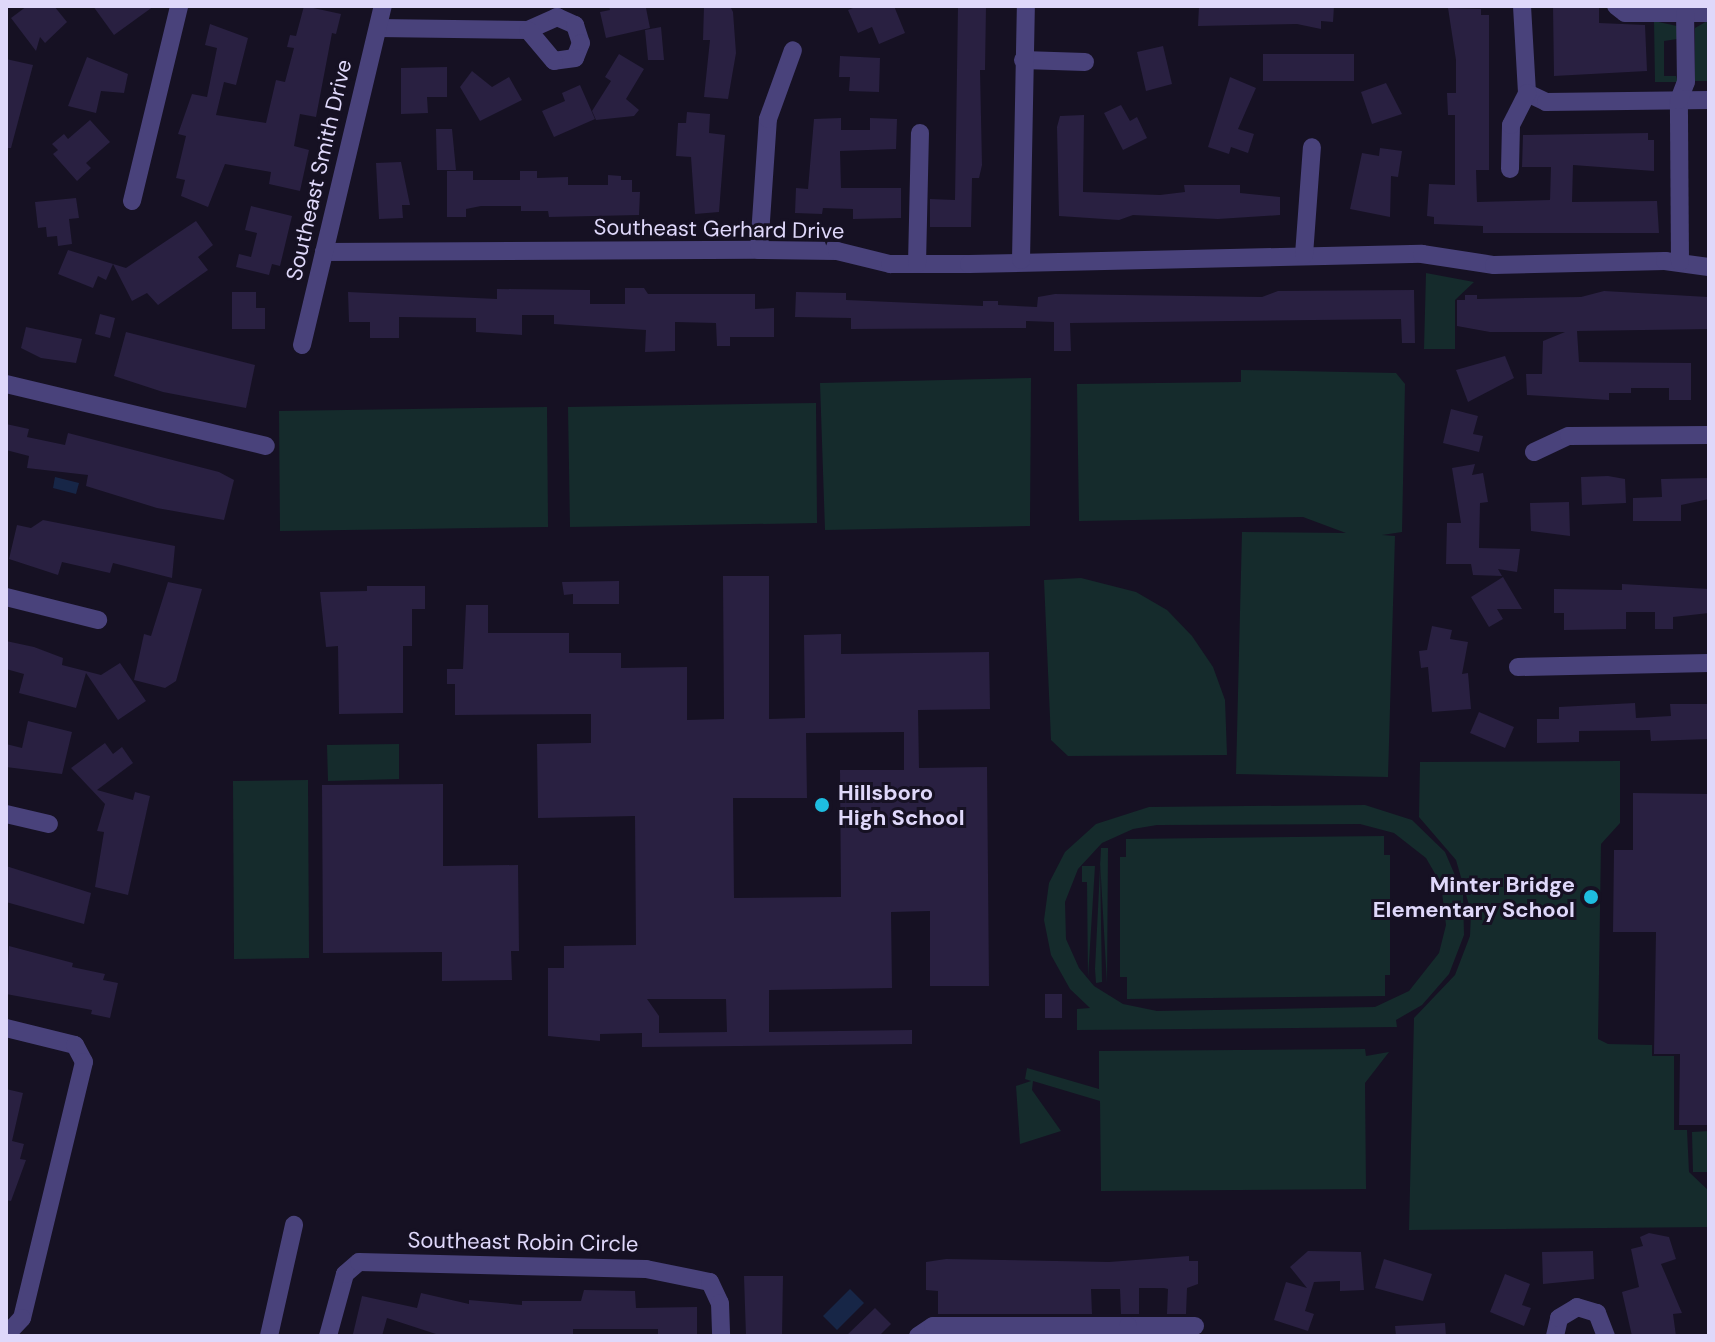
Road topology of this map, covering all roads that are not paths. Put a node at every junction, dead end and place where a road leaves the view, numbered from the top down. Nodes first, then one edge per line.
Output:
1 (179, 6) edge
2 (383, 6) edge
3 (1026, 6) edge
4 (1522, 6) edge
5 (1616, 6) edge
6 (1685, 13) junction
7 (1709, 13) edge
8 (378, 28) junction
9 (528, 30) dead end
10 (793, 50) dead end
11 (1023, 60) junction
12 (1085, 62) dead end
13 (1527, 93) junction
14 (1679, 100) junction
15 (1709, 100) edge
16 (920, 133) dead end
17 (1312, 147) dead end
18 (1510, 169) dead end
19 (132, 201) dead end
20 (759, 250) junction
21 (324, 252) junction
22 (1304, 255) junction
23 (1021, 260) junction
24 (1680, 262) junction
25 (917, 264) junction
26 (1709, 267) edge
27 (302, 345) dead end
28 (6, 384) edge
29 (1709, 435) edge
30 (266, 446) dead end
31 (1534, 452) dead end
32 (6, 597) edge
33 (98, 620) dead end
34 (1709, 663) edge
35 (1518, 667) dead end
36 (6, 814) edge
37 (49, 824) dead end
38 (6, 1028) edge
39 (294, 1225) dead end
40 (1195, 1326) dead end
41 (1128, 1331) edge
42 (6, 1335) edge
43 (269, 1336) edge
44 (328, 1336) edge
45 (721, 1336) edge
46 (918, 1336) edge
47 (1555, 1336) edge
48 (1606, 1336) edge

1 - 19 street
2 - 8 street, Southeast Smith Drive
3 - 11 street
4 - 13 street
5 - 6 street
6 - 7 street
6 - 14 street
8 - 9 street
8 - 21 street, Southeast Smith Drive
10 - 20 street
11 - 12 street
11 - 23 street
13 - 14 street
13 - 18 street
14 - 15 street
14 - 24 street
16 - 25 street
17 - 22 street
20 - 21 street, Southeast Gerhard Drive
20 - 25 street, Southeast Gerhard Drive
21 - 27 street, Southeast Smith Drive
22 - 23 street, Southeast Gerhard Drive
22 - 24 street, Southeast Gerhard Drive
23 - 25 street, Southeast Gerhard Drive
24 - 26 street, Southeast Gerhard Drive
28 - 30 street
29 - 31 street
32 - 33 street
34 - 35 street
36 - 37 street
38 - 42 street
39 - 43 street
40 - 41 street
41 - 46 street
44 - 45 street, Southeast Robin Circle
47 - 48 street

